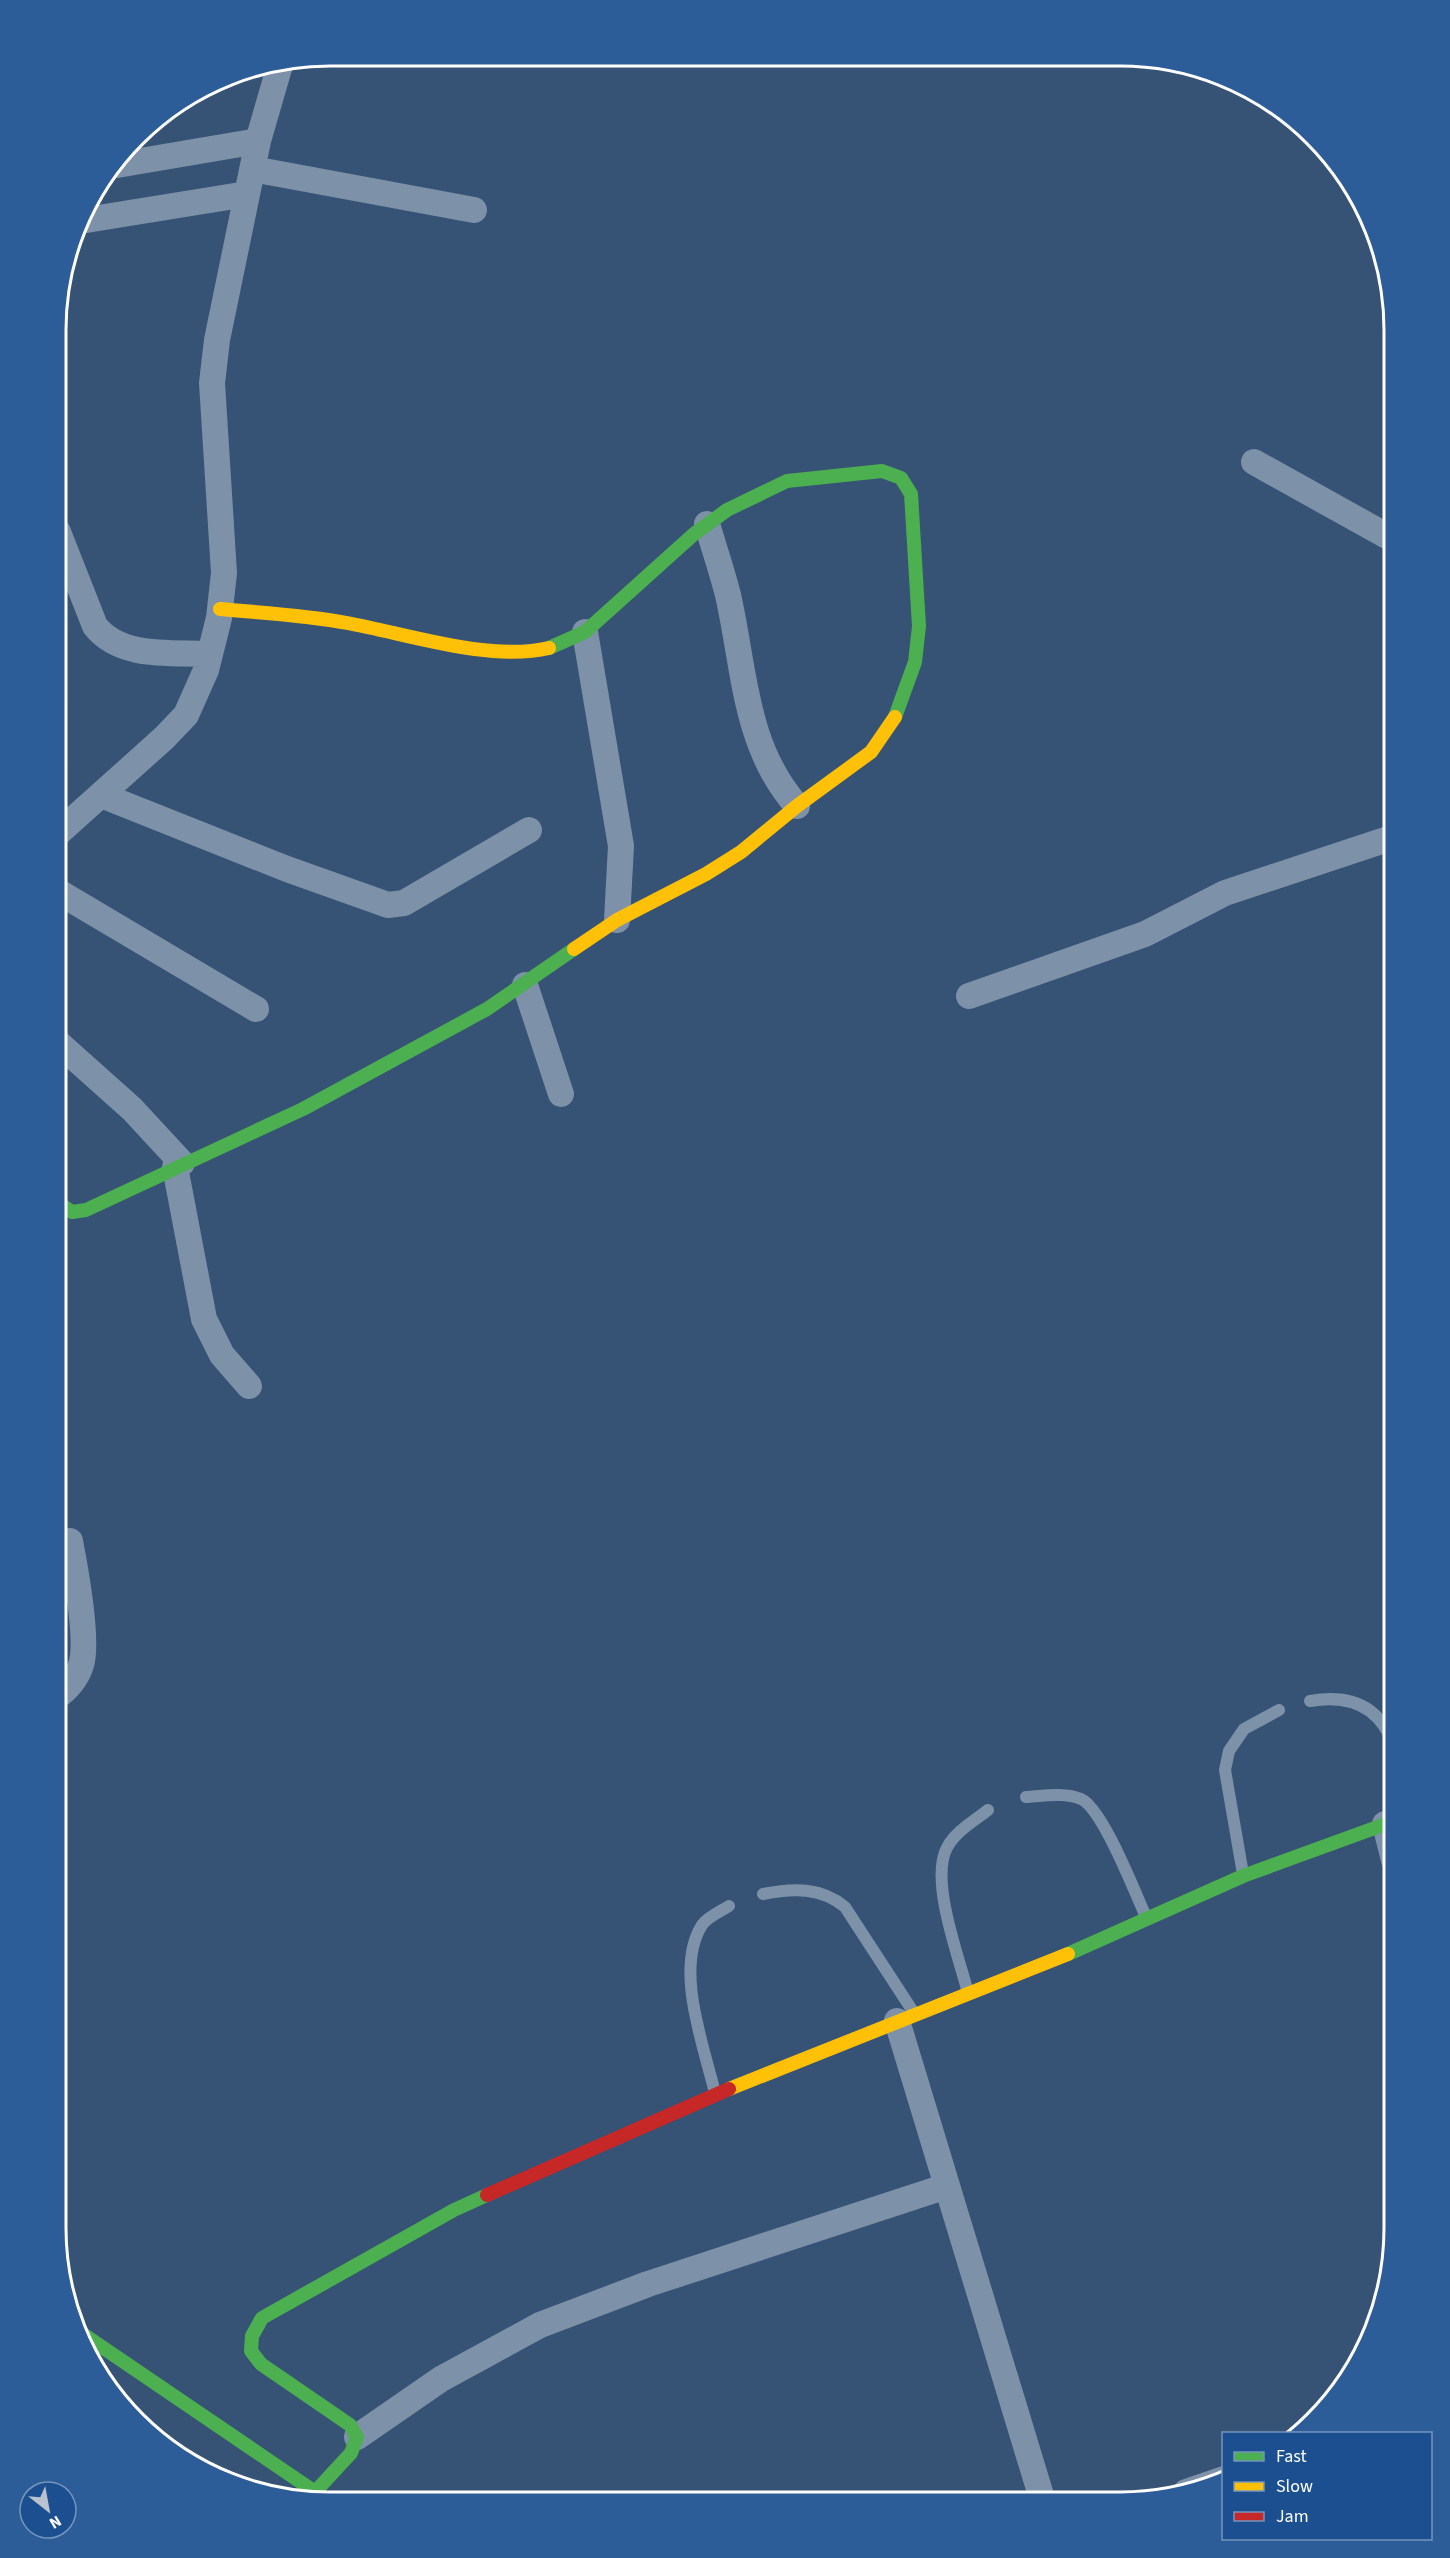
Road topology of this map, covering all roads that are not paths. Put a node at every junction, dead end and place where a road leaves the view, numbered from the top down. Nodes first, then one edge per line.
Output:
1 (278, 71) edge
2 (258, 141) junction
3 (124, 164) edge
4 (253, 169) junction
5 (248, 194) junction
6 (474, 210) dead end
7 (90, 220) edge
8 (1254, 462) dead end
9 (707, 524) junction
10 (1384, 534) edge
11 (66, 577) edge
12 (220, 609) junction
13 (585, 632) junction
14 (210, 654) junction
15 (101, 795) junction
16 (797, 806) junction
17 (66, 826) edge
18 (529, 830) dead end
19 (1384, 840) edge
20 (66, 896) edge
21 (617, 920) junction
22 (525, 985) junction
23 (969, 996) dead end
24 (256, 1009) dead end
25 (66, 1050) edge
26 (561, 1094) dead end
27 (179, 1165) junction
28 (66, 1208) edge
29 (249, 1386) dead end
30 (70, 1540) dead end
31 (66, 1688) edge
32 (1310, 1701) dead end
33 (1279, 1710) dead end
34 (1384, 1726) edge
35 (1026, 1797) dead end
36 (988, 1810) dead end
37 (1384, 1824) edge
38 (1243, 1876) junction
39 (763, 1894) dead end
40 (729, 1906) dead end
41 (1147, 1920) junction
42 (968, 1993) junction
43 (906, 2018) junction
44 (716, 2095) junction
45 (947, 2186) junction
46 (90, 2339) edge
47 (357, 2437) junction
48 (314, 2491) edge
49 (324, 2492) edge
50 (1040, 2492) edge

1 - 2 street
2 - 3 street
2 - 4 street
4 - 5 street
4 - 6 street
5 - 7 street
5 - 12 street
8 - 10 street
9 - 13 street
9 - 16 street
9 - 16 street
11 - 14 street
12 - 13 street
12 - 14 street
13 - 21 street
14 - 15 street
15 - 17 street
15 - 18 street
16 - 21 street
19 - 23 street
20 - 24 street
21 - 22 street
22 - 26 street
22 - 27 street
25 - 27 street
27 - 28 street
27 - 29 street
30 - 31 street
32 - 34 lane
33 - 38 lane
35 - 41 lane
36 - 42 lane
37 - 38 street
38 - 41 street
39 - 43 lane
40 - 44 lane
41 - 42 street
42 - 43 street
43 - 44 street
43 - 45 street
44 - 47 street
45 - 47 street
45 - 50 street
46 - 48 street
47 - 49 street

